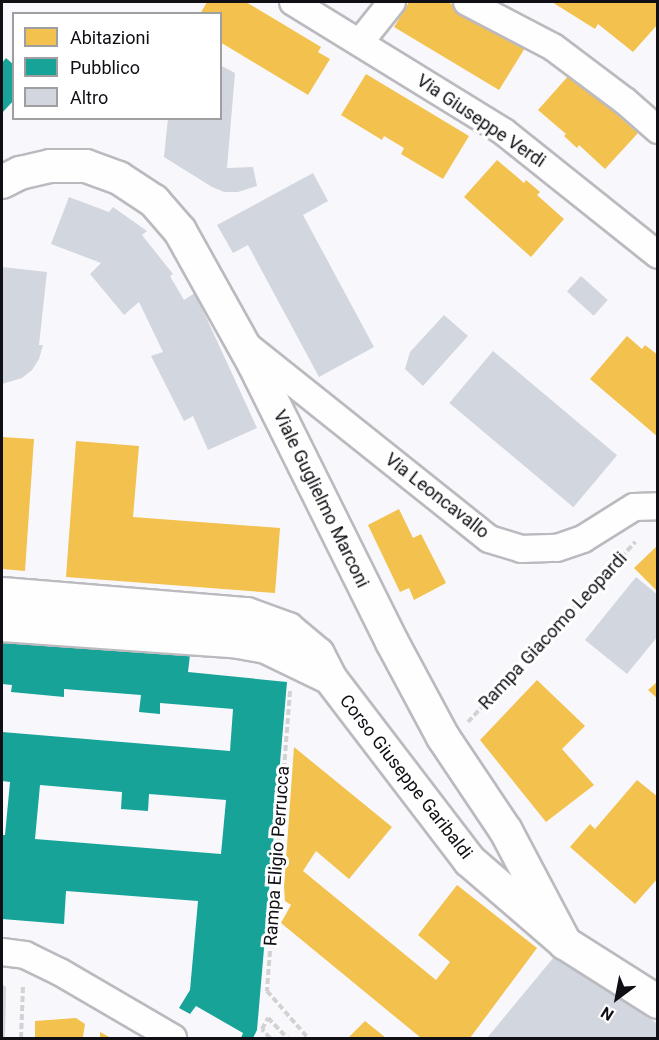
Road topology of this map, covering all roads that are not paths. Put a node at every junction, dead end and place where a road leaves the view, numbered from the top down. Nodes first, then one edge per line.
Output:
1 (293, 2) edge
2 (392, 2) edge
3 (467, 2) edge
4 (360, 42) junction
5 (657, 130) edge
6 (2, 182) edge
7 (657, 254) edge
8 (242, 342) junction
9 (657, 506) edge
10 (2, 594) edge
11 (2, 625) edge
12 (330, 678) junction
13 (565, 943) junction
14 (13, 954) edge
15 (657, 1002) edge
16 (173, 1038) edge

1 - 4 street, Via Giuseppe Verdi
2 - 4 street
3 - 5 street
4 - 7 street, Via Giuseppe Verdi
6 - 8 street, Viale Guglielmo Marconi
8 - 9 street, Via Leoncavallo
8 - 13 street, Viale Guglielmo Marconi
10 - 12 street, Corso Giuseppe Garibaldi
11 - 12 street, Corso Giuseppe Garibaldi
12 - 13 street, Corso Giuseppe Garibaldi
13 - 15 street, Corso Giuseppe Garibaldi
14 - 16 street

